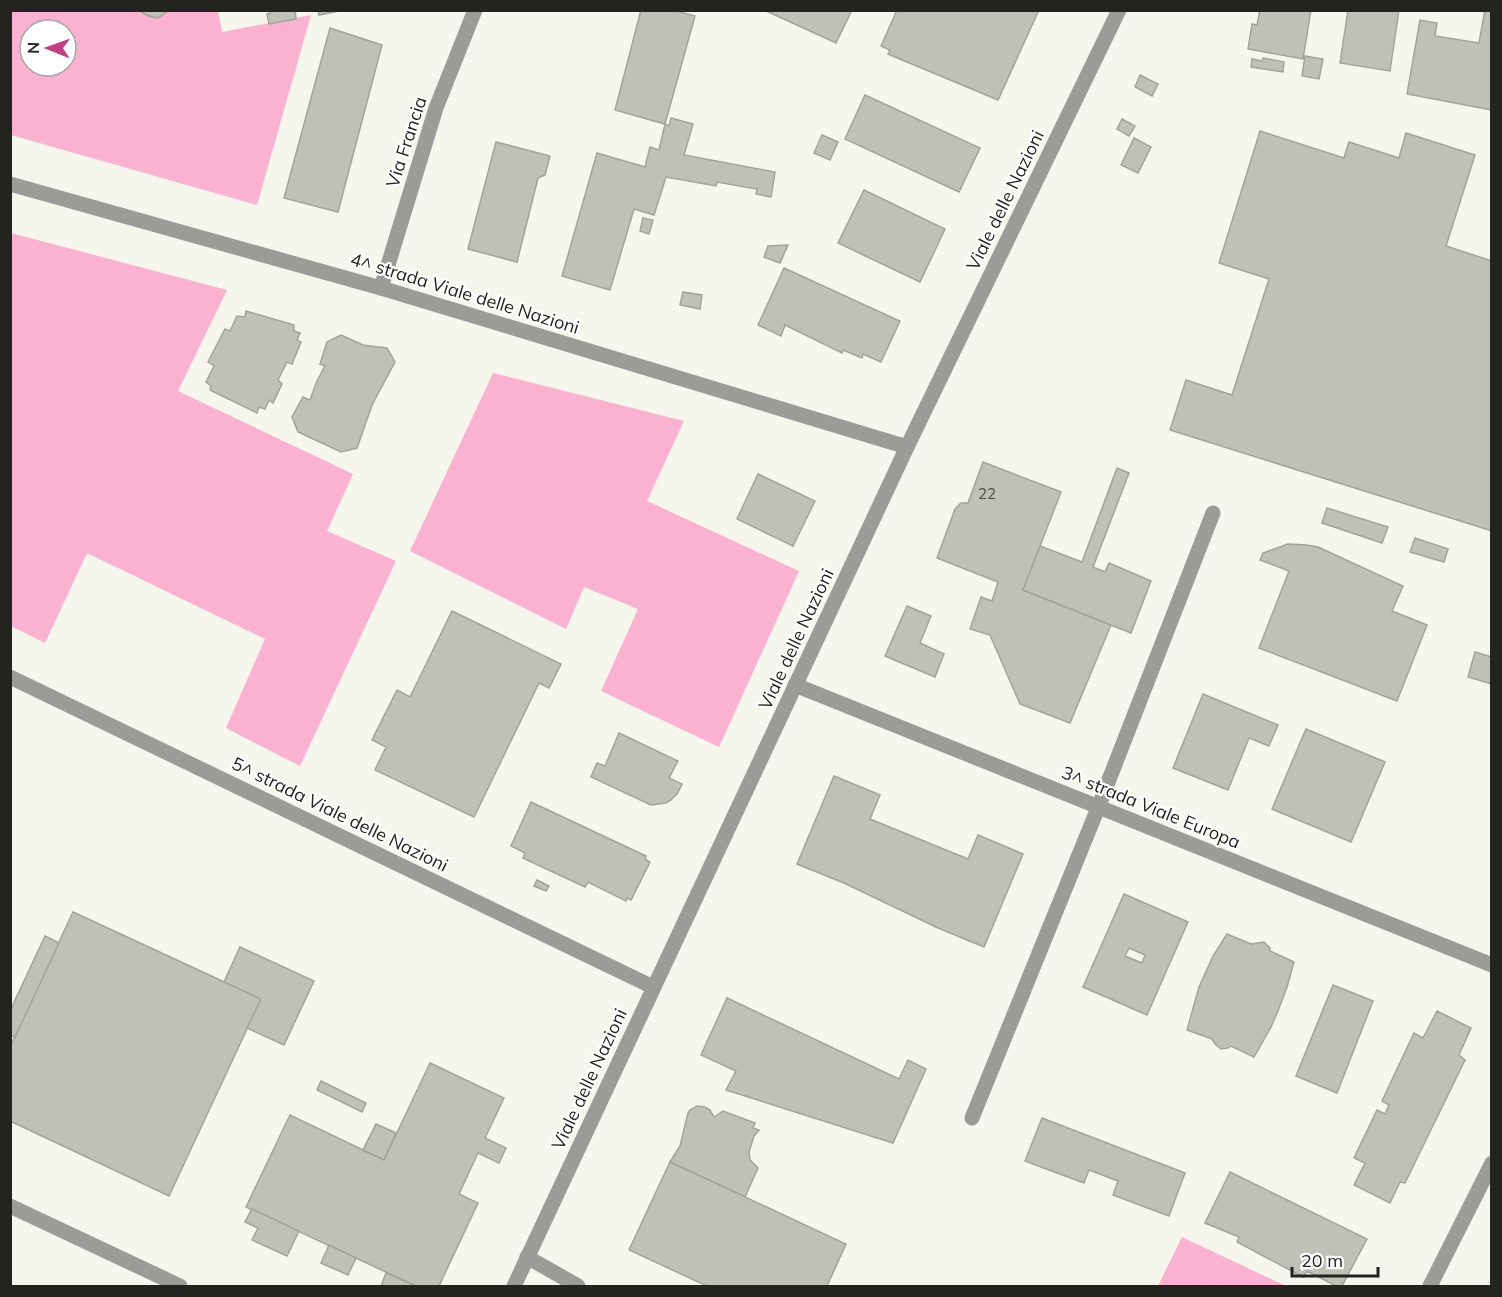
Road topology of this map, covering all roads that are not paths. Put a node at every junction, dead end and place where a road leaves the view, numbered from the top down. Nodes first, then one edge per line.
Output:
1 (475, 10) edge
2 (1119, 10) edge
3 (10, 184) edge
4 (381, 288) junction
5 (907, 447) junction
6 (1213, 513) dead end
7 (10, 677) edge
8 (795, 685) junction
9 (1098, 808) junction
10 (1491, 965) edge
11 (653, 987) junction
12 (972, 1118) dead end
13 (1491, 1163) edge
14 (10, 1206) edge
15 (527, 1257) junction
16 (180, 1287) edge
17 (514, 1287) edge
18 (578, 1287) edge
19 (1430, 1287) edge

1 - 4 street, Via Francia
2 - 5 street, Viale delle Nazioni
3 - 4 street, 4^ strada Viale delle Nazioni
4 - 5 street, 4^ strada Viale delle Nazioni
5 - 8 street, Viale delle Nazioni
6 - 9 street
7 - 11 street, 5^ strada Viale delle Nazioni
8 - 9 street, 3^ strada Viale Europa
8 - 11 street, Viale delle Nazioni
9 - 10 street, 3^ strada Viale Europa
9 - 12 street
11 - 15 street, Viale delle Nazioni
13 - 19 street
14 - 16 street
15 - 17 street, Viale delle Nazioni
15 - 18 street

